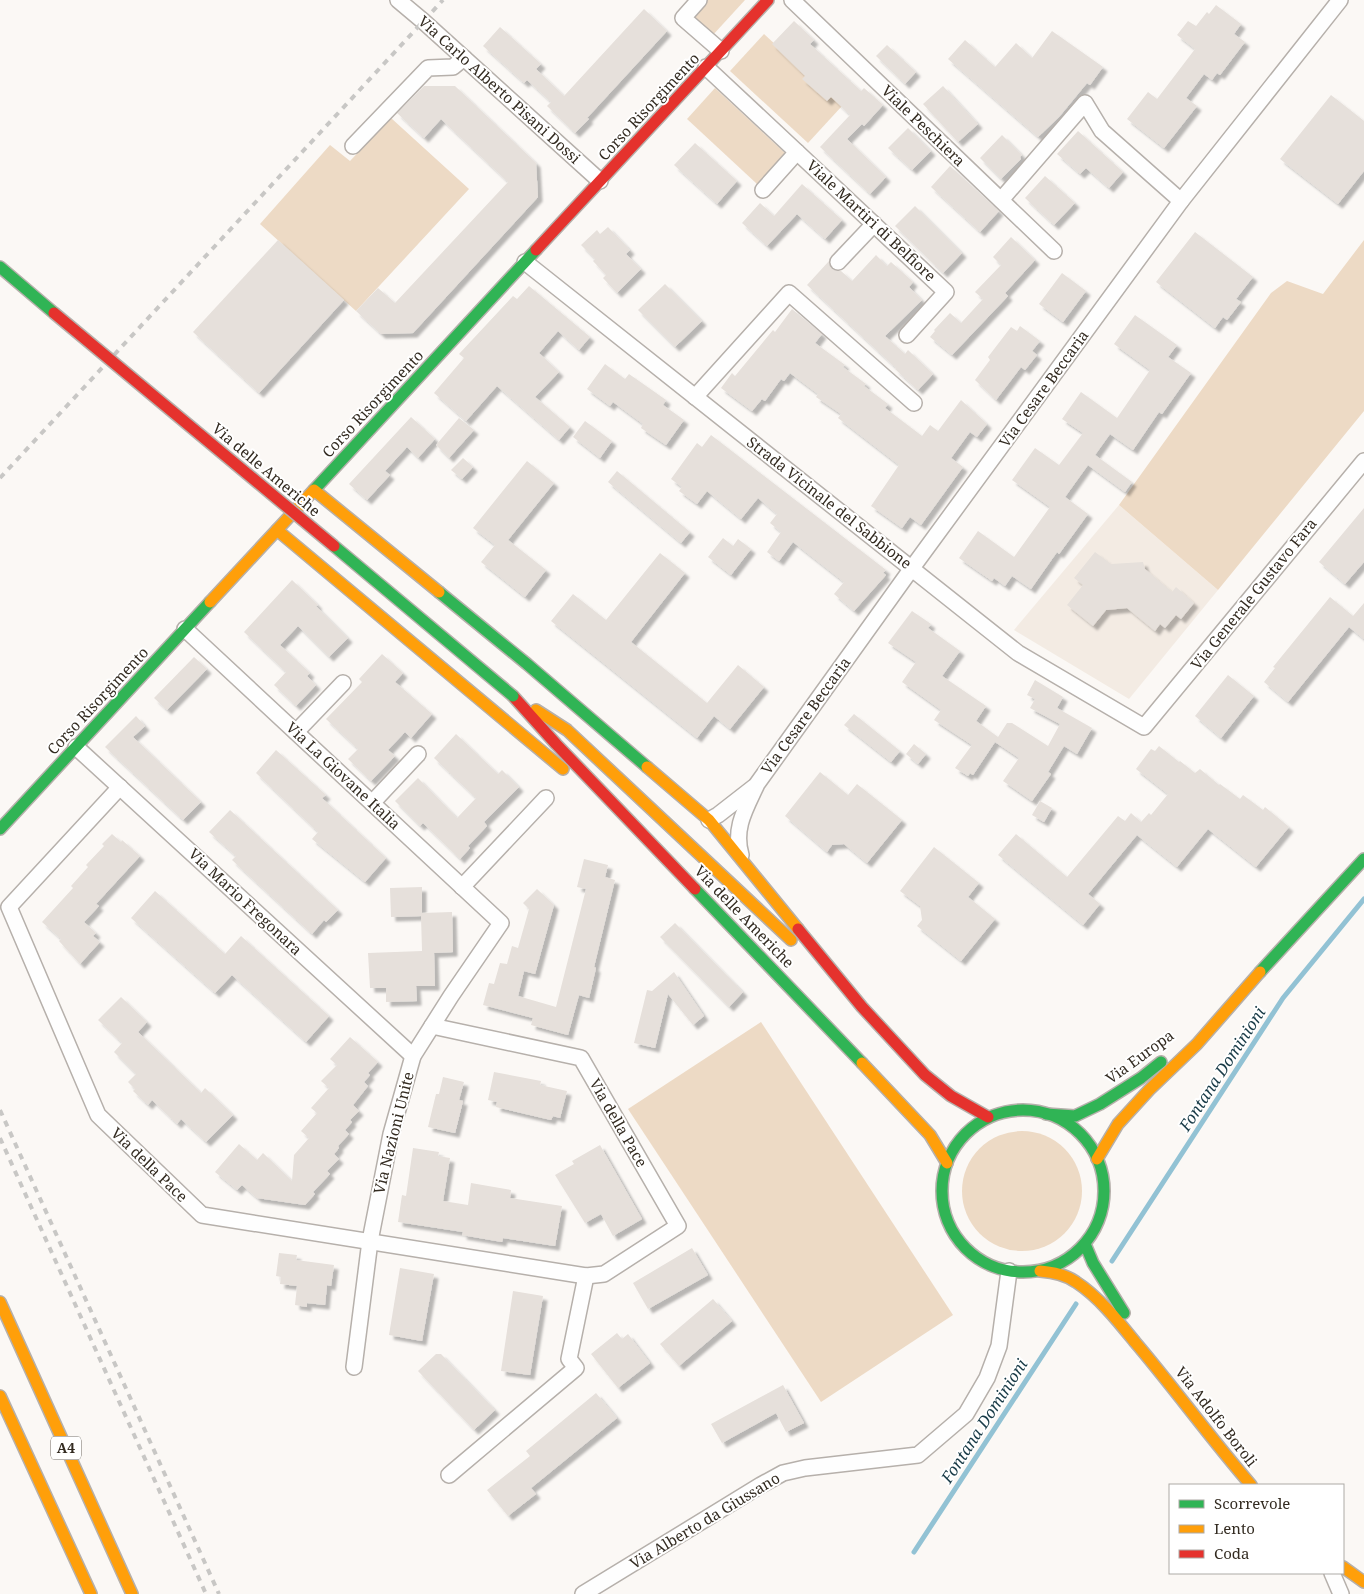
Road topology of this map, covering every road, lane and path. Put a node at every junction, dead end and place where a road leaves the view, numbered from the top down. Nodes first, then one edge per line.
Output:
1 (398, 0) edge
2 (699, 0) edge
3 (768, 0) edge
4 (792, 0) edge
5 (1340, 0) edge
6 (722, 51) junction
7 (464, 58) junction
8 (706, 67) junction
9 (353, 146) dead end
10 (797, 152) junction
11 (600, 182) junction
12 (763, 190) dead end
13 (1000, 200) junction
14 (1181, 201) junction
15 (874, 224) junction
16 (1054, 251) dead end
17 (525, 262) junction
18 (838, 262) dead end
19 (0, 267) edge
20 (907, 335) dead end
21 (695, 397) junction
22 (914, 403) dead end
23 (1364, 461) edge
24 (314, 490) junction
25 (277, 530) junction
26 (912, 568) junction
27 (185, 629) junction
28 (343, 682) dead end
29 (513, 696) junction
30 (1144, 727) joint
31 (296, 732) junction
32 (76, 747) junction
33 (418, 754) dead end
34 (757, 784) junction
35 (120, 787) junction
36 (546, 798) dead end
37 (643, 800) junction
38 (372, 803) junction
39 (709, 820) junction
40 (0, 829) edge
41 (654, 845) junction
42 (1364, 859) edge
43 (742, 861) junction
44 (462, 887) junction
45 (501, 923) joint
46 (1239, 995) junction
47 (862, 1007) junction
48 (432, 1026) junction
49 (413, 1056) junction
50 (1046, 1114) junction
51 (988, 1118) junction
52 (1097, 1159) junction
53 (948, 1163) junction
54 (370, 1241) junction
55 (1085, 1244) junction
56 (1009, 1271) junction
57 (1040, 1271) junction
58 (586, 1276) junction
59 (0, 1302) edge
60 (354, 1367) dead end
61 (1158, 1368) junction
62 (0, 1396) edge
63 (449, 1475) dead end
64 (1251, 1484) edge
65 (1344, 1568) edge
66 (1332, 1574) edge
67 (1364, 1582) edge
68 (91, 1594) edge
69 (132, 1594) edge
70 (583, 1594) edge
71 (1341, 1594) edge

1 - 7 street, Via Carlo Alberto Pisani Dossi
2 - 6 street
3 - 6 main road, Corso Risorgimento
4 - 13 street, Viale Peschiera
5 - 14 street, Via Cesare Beccaria
6 - 8 main road, Corso Risorgimento
7 - 9 street
7 - 11 street, Via Carlo Alberto Pisani Dossi
8 - 10 street, Viale Martiri di Belfiore
8 - 11 main road, Corso Risorgimento
10 - 12 street
10 - 15 street, Viale Martiri di Belfiore
11 - 17 main road, Corso Risorgimento
13 - 14 street
13 - 16 street, Viale Peschiera
14 - 26 street, Via Cesare Beccaria
15 - 18 street
15 - 20 street, Viale Martiri di Belfiore
17 - 21 street, Strada Vicinale del Sabbione
17 - 24 main road, Corso Risorgimento
19 - 29 main road, Via delle Americhe, bridge
21 - 22 street
21 - 26 street, Strada Vicinale del Sabbione
23 - 30 street, Via Generale Gustavo Fara
24 - 25 main road, Corso Risorgimento
24 - 39 main road
25 - 27 main road, Corso Risorgimento
25 - 41 main road
26 - 30 street, Strada Vicinale del Sabbione
26 - 34 street, Via Cesare Beccaria
27 - 31 street, Via La Giovane Italia
27 - 32 main road, Corso Risorgimento
28 - 31 street
29 - 37 main road, Via delle Americhe
29 - 41 main road, Via delle Americhe
31 - 38 street, Via La Giovane Italia
32 - 35 street, Via Mario Fregonara
32 - 40 main road, Corso Risorgimento
33 - 38 street
34 - 39 street, Via Cesare Beccaria
34 - 43 street, Via Cesare Beccaria
35 - 49 street, Via Mario Fregonara
35 - 54 street, Via della Pace
36 - 44 street
37 - 39 main road
37 - 47 main road, Via delle Americhe
38 - 44 street, Via La Giovane Italia
39 - 43 main road
41 - 53 main road, Via delle Americhe
42 - 46 main road, Via Europa
43 - 47 main road
44 - 45 street, Via La Giovane Italia
45 - 48 street, Via Nazioni Unite
46 - 50 main road, Via Europa
46 - 52 main road, Via Europa
47 - 51 main road
48 - 49 street, Via Nazioni Unite
48 - 58 street, Via della Pace
49 - 54 street, Via Nazioni Unite
50 - 51 main road
50 - 52 main road
51 - 53 main road
52 - 55 main road
53 - 56 main road
54 - 58 street, Via della Pace
54 - 60 street, Via Nazioni Unite
55 - 57 main road
55 - 61 main road, Via Adolfo Boroli
56 - 57 main road
56 - 70 street, Via Alberto da Giussano
57 - 61 main road, Via Adolfo Boroli
58 - 63 street
59 - 69 main road, A4
61 - 64 main road, Via Adolfo Boroli
62 - 68 main road, A4
65 - 67 main road
66 - 71 street

